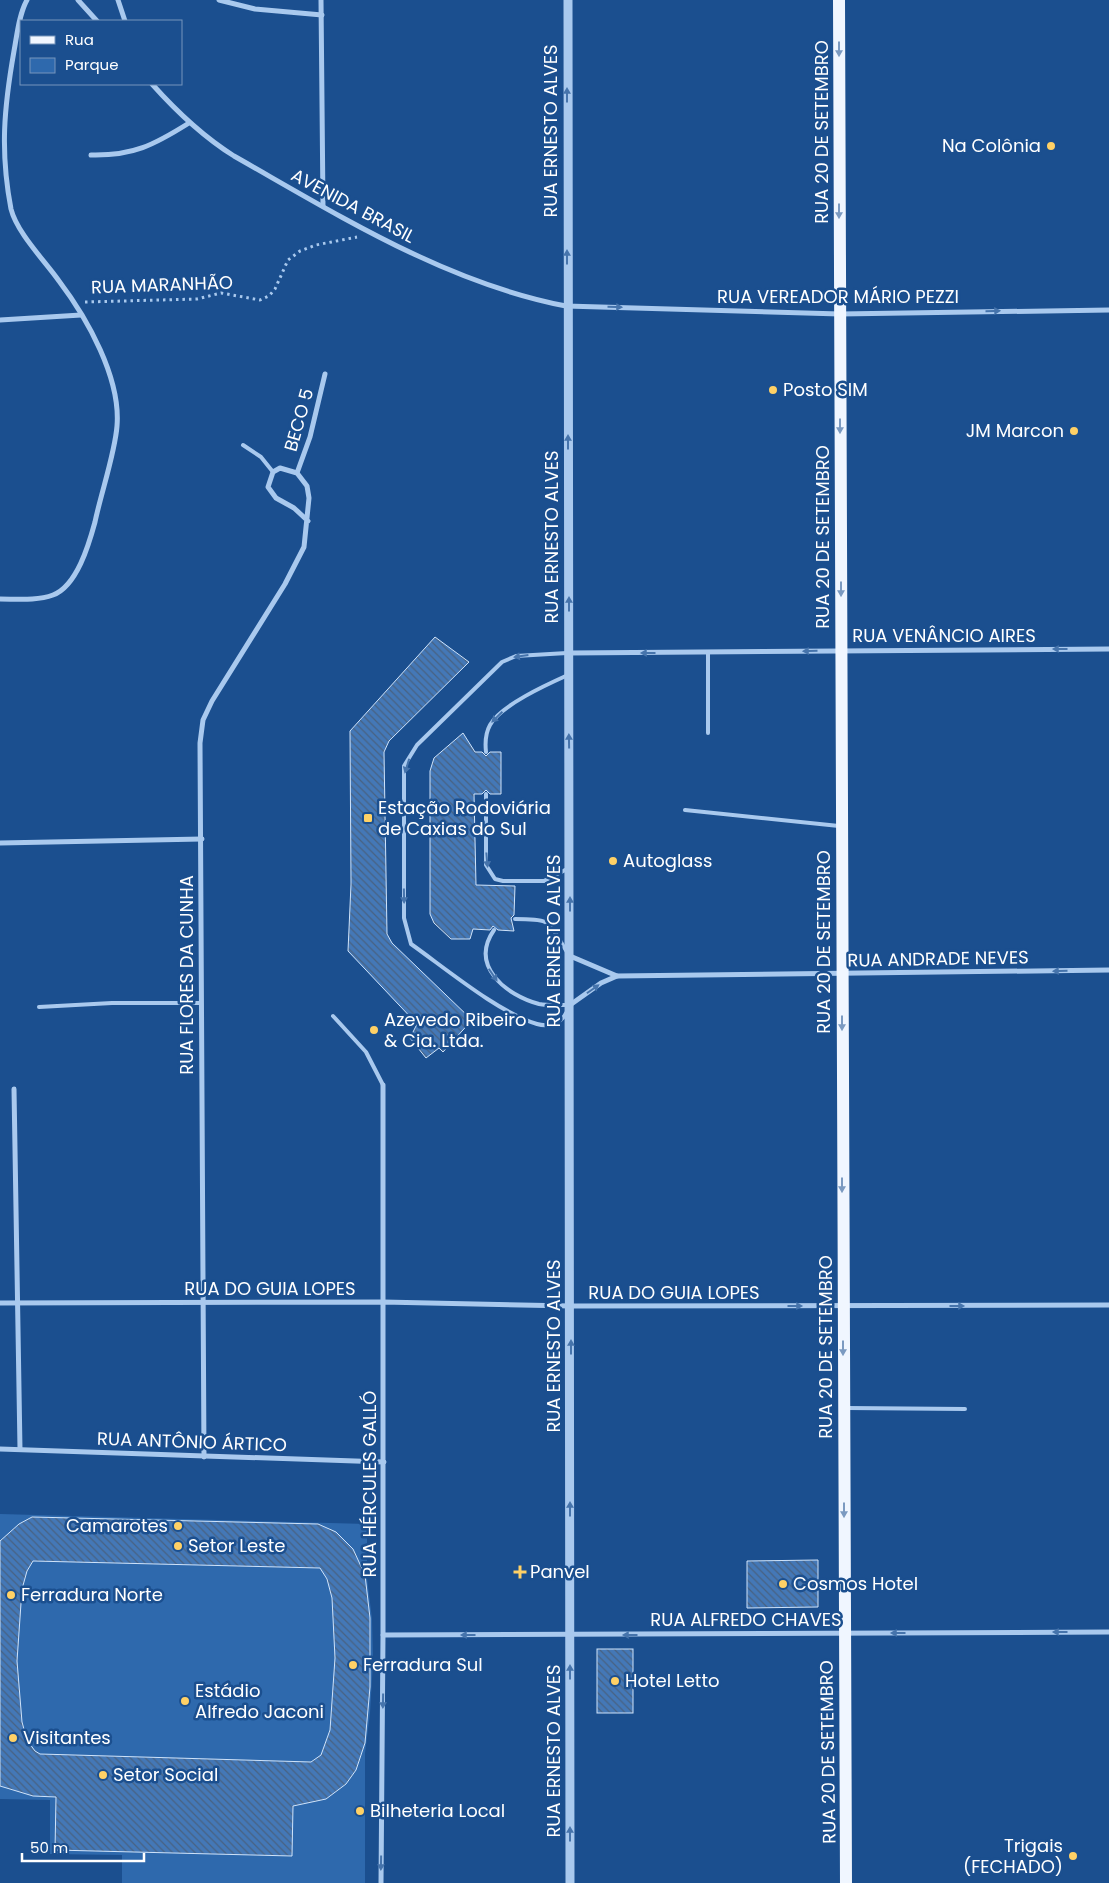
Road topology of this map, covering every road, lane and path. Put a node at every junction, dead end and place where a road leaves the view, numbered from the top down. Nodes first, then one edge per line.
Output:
1 (27, 0) edge
2 (78, 0) edge
3 (118, 0) edge
4 (219, 0) edge
5 (321, 0) edge
6 (568, 0) edge
7 (839, 0) edge
8 (322, 15) junction
9 (22, 20) edge
10 (96, 20) edge
11 (125, 20) edge
12 (20, 27) edge
13 (153, 85) edge
14 (189, 123) junction
15 (91, 155) dead end
16 (323, 206) junction
17 (373, 234) junction
18 (74, 303) junction
19 (566, 306) junction
20 (1109, 310) edge
21 (840, 314) junction
22 (81, 315) junction
23 (0, 320) edge
24 (325, 374) dead end
25 (242, 445) dead end
26 (273, 472) junction
27 (298, 472) junction
28 (308, 521) junction
29 (0, 600) edge
30 (1109, 648) edge
31 (841, 651) junction
32 (569, 653) junction
33 (708, 653) junction
34 (568, 675) junction
35 (708, 733) dead end
36 (486, 752) dead end
37 (486, 794) dead end
38 (685, 810) dead end
39 (841, 826) junction
40 (202, 839) junction
41 (0, 843) edge
42 (570, 867) junction
43 (514, 919) dead end
44 (494, 930) dead end
45 (570, 956) junction
46 (1109, 970) edge
47 (842, 974) junction
48 (617, 976) junction
49 (200, 1002) junction
50 (570, 1005) junction
51 (39, 1007) dead end
52 (333, 1016) dead end
53 (383, 1085) joint
54 (14, 1089) dead end
55 (203, 1302) junction
56 (383, 1302) junction
57 (0, 1303) edge
58 (18, 1303) junction
59 (1109, 1305) edge
60 (571, 1306) junction
61 (843, 1306) junction
62 (843, 1408) junction
63 (965, 1409) dead end
64 (0, 1449) edge
65 (20, 1449) junction
66 (204, 1457) junction
67 (384, 1462) junction
68 (1109, 1632) edge
69 (844, 1634) junction
70 (383, 1635) junction
71 (570, 1635) junction
72 (381, 1883) edge
73 (570, 1883) edge
74 (846, 1883) edge

1 - 9 street
2 - 10 street
3 - 11 street
4 - 8 street
5 - 8 street
19 -> 6 street, RUA ERNESTO ALVES
7 -> 21 main road, RUA 20 DE SETEMBRO
8 - 16 street
12 - 18 street
13 - 14 street, AVENIDA BRASIL
14 - 15 street
14 - 16 street, AVENIDA BRASIL
16 - 17 street, AVENIDA BRASIL
17 - 18 path, RUA MARANHÃO
17 - 19 street, AVENIDA BRASIL
18 - 22 street
19 -> 21 street, RUA VEREADOR MÁRIO PEZZI
32 -> 19 street, RUA ERNESTO ALVES
21 -> 20 street, RUA VEREADOR MÁRIO PEZZI
21 -> 31 main road, RUA 20 DE SETEMBRO
22 - 23 street, RUA MARANHÃO
22 - 29 street
24 - 27 street, BECO 5
25 - 26 lane
26 - 27 street
26 - 28 street
27 - 28 street, RUA FLORES DA CUNHA
28 - 40 street, RUA FLORES DA CUNHA
30 -> 31 street, RUA VENÂNCIO AIRES
31 -> 33 street, RUA VENÂNCIO AIRES
31 - 39 main road, RUA 20 DE SETEMBRO
33 -> 32 street, RUA VENÂNCIO AIRES
32 - 34 street, RUA ERNESTO ALVES
32 -> 50 lane
33 - 35 lane
34 -> 36 lane
42 -> 34 street, RUA ERNESTO ALVES
37 -> 42 lane
38 - 39 lane
39 - 47 main road, RUA 20 DE SETEMBRO
40 - 41 street
40 - 49 street, RUA FLORES DA CUNHA
45 -> 42 street, RUA ERNESTO ALVES
43 - 45 lane
44 -> 50 lane
45 - 48 street, RUA ANDRADE NEVES
45 - 50 street, RUA ERNESTO ALVES
46 -> 47 street, RUA ANDRADE NEVES
47 - 48 street, RUA ANDRADE NEVES
47 -> 61 main road, RUA 20 DE SETEMBRO
50 -> 48 street, RUA ANDRADE NEVES
49 - 51 lane
49 - 55 street, RUA FLORES DA CUNHA
50 - 60 street, RUA ERNESTO ALVES
52 - 53 lane
53 - 56 street, RUA HÉRCULES GALLÓ
54 - 58 street
55 - 56 street, RUA DO GUIA LOPES
55 - 58 street, RUA DO GUIA LOPES
55 - 66 street, RUA FLORES DA CUNHA
56 - 60 street, RUA DO GUIA LOPES
56 - 67 street, RUA HÉRCULES GALLÓ
57 - 58 street, RUA DO GUIA LOPES
58 - 65 street
61 -> 59 street, RUA DO GUIA LOPES
60 -> 61 street, RUA DO GUIA LOPES
71 -> 60 street, RUA ERNESTO ALVES
61 -> 62 main road, RUA 20 DE SETEMBRO
62 - 63 lane
62 -> 69 main road, RUA 20 DE SETEMBRO
64 - 65 street, RUA ANTÔNIO ÁRTICO
65 - 66 street, RUA ANTÔNIO ÁRTICO
66 - 67 street, RUA ANTÔNIO ÁRTICO
67 - 70 street, RUA HÉRCULES GALLÓ
68 -> 69 street, RUA ALFREDO CHAVES
69 -> 71 street, RUA ALFREDO CHAVES
69 - 74 main road, RUA 20 DE SETEMBRO
71 -> 70 street, RUA ALFREDO CHAVES
70 -> 72 street, RUA HÉRCULES GALLÓ
73 -> 71 street, RUA ERNESTO ALVES

